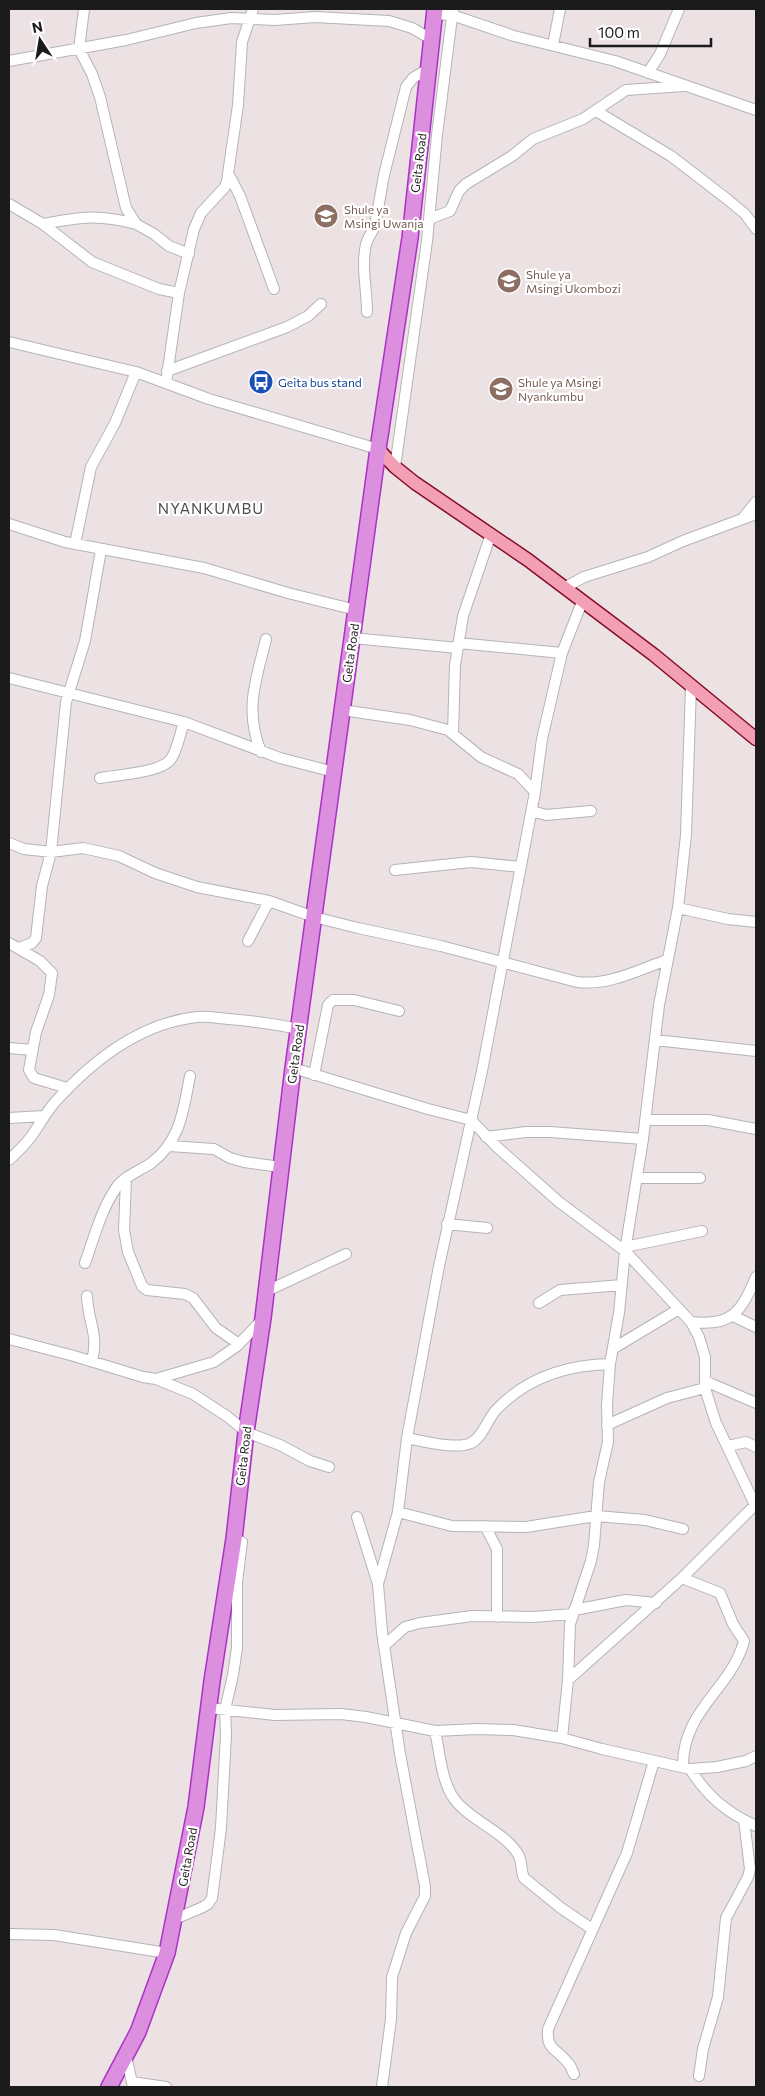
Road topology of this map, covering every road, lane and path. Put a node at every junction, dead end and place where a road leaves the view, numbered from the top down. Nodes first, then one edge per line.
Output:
1 (84, 9) edge
2 (560, 9) edge
3 (679, 9) edge
4 (435, 12) edge
5 (453, 12) edge
6 (251, 13) edge
7 (313, 13) edge
8 (431, 39) junction
9 (553, 44) junction
10 (79, 49) junction
11 (9, 62) edge
12 (428, 69) junction
13 (648, 72) junction
14 (686, 85) junction
15 (756, 110) edge
16 (596, 111) junction
17 (228, 173) junction
18 (9, 204) edge
19 (429, 219) junction
20 (43, 224) junction
21 (136, 224) junction
22 (756, 228) edge
23 (189, 254) junction
24 (274, 289) dead end
25 (180, 293) junction
26 (321, 304) dead end
27 (367, 312) dead end
28 (9, 342) edge
29 (167, 371) junction
30 (136, 372) junction
31 (166, 383) junction
32 (378, 449) junction
33 (395, 467) junction
34 (756, 502) edge
35 (756, 514) edge
36 (743, 518) junction
37 (9, 524) edge
38 (491, 534) junction
39 (75, 544) junction
40 (101, 550) junction
41 (564, 588) junction
42 (582, 602) junction
43 (356, 610) junction
44 (352, 638) junction
45 (266, 639) dead end
46 (458, 646) junction
47 (562, 653) junction
48 (9, 678) edge
49 (691, 686) junction
50 (68, 694) junction
51 (342, 710) junction
52 (184, 722) junction
53 (453, 733) junction
54 (756, 739) edge
55 (261, 752) junction
56 (334, 772) junction
57 (100, 778) dead end
58 (535, 792) junction
59 (591, 810) dead end
60 (532, 811) junction
61 (9, 843) edge
62 (51, 852) junction
63 (521, 867) junction
64 (395, 870) dead end
65 (269, 901) junction
66 (678, 908) junction
67 (314, 917) junction
68 (756, 922) edge
69 (248, 941) dead end
70 (9, 943) edge
71 (19, 948) junction
72 (667, 960) junction
73 (502, 962) junction
74 (399, 1011) dead end
75 (299, 1029) junction
76 (655, 1040) junction
77 (9, 1048) edge
78 (32, 1050) junction
79 (756, 1051) edge
80 (293, 1068) junction
81 (314, 1075) junction
82 (190, 1076) dead end
83 (67, 1088) junction
84 (44, 1116) junction
85 (9, 1118) edge
86 (471, 1120) junction
87 (645, 1120) junction
88 (756, 1129) edge
89 (486, 1136) junction
90 (643, 1139) junction
91 (169, 1146) junction
92 (9, 1160) edge
93 (281, 1167) junction
94 (637, 1178) junction
95 (700, 1178) dead end
96 (126, 1179) junction
97 (447, 1224) junction
98 (487, 1228) dead end
99 (702, 1231) dead end
100 (625, 1249) junction
101 (346, 1254) dead end
102 (85, 1262) dead end
103 (756, 1278) edge
104 (622, 1285) junction
105 (267, 1292) junction
106 (87, 1296) dead end
107 (539, 1303) dead end
108 (679, 1309) junction
109 (733, 1316) junction
110 (263, 1318) junction
111 (691, 1322) junction
112 (756, 1326) edge
113 (9, 1340) edge
114 (239, 1344) junction
115 (614, 1348) junction
116 (92, 1361) junction
117 (610, 1364) junction
118 (156, 1379) junction
119 (705, 1385) junction
120 (756, 1403) edge
121 (607, 1425) junction
122 (246, 1432) junction
123 (407, 1438) junction
124 (728, 1446) junction
125 (756, 1447) edge
126 (330, 1467) dead end
127 (756, 1504) edge
128 (398, 1512) junction
129 (596, 1516) junction
130 (357, 1517) dead end
131 (485, 1526) junction
132 (683, 1529) dead end
133 (234, 1539) junction
134 (682, 1578) junction
135 (378, 1584) junction
136 (656, 1603) junction
137 (573, 1612) junction
138 (497, 1617) junction
139 (384, 1646) junction
140 (568, 1680) junction
141 (209, 1708) junction
142 (225, 1710) junction
143 (397, 1723) junction
144 (435, 1731) junction
145 (562, 1738) junction
146 (756, 1756) edge
147 (654, 1761) junction
148 (687, 1768) junction
149 (744, 1820) junction
150 (756, 1826) edge
151 (175, 1918) junction
152 (592, 1929) junction
153 (9, 1934) edge
154 (168, 1953) junction
155 (126, 2056) junction
156 (574, 2074) dead end
157 (699, 2076) dead end
158 (108, 2085) edge
159 (133, 2085) edge
160 (166, 2087) edge
161 (382, 2087) edge

1 - 10 street
2 - 9 street
3 - 13 street
4 - 5 street
4 - 8 highway, Geita Road
5 - 9 street
5 - 19 street
6 - 7 street
6 - 10 street
6 - 17 street
7 - 8 street
8 - 12 highway, Geita Road
9 - 13 street
10 - 11 street
10 - 21 street
12 - 27 street
12 - 32 highway, Geita Road
13 - 14 street
14 - 15 street
14 - 16 street
16 - 19 street
16 - 22 street
17 - 23 street
17 - 24 street
18 - 20 street
19 - 33 street
20 - 21 street
20 - 25 street
21 - 23 street
23 - 25 street
25 - 29 street
26 - 29 street
28 - 30 street
29 - 31 street
30 - 31 street
30 - 39 street
31 - 32 street
32 - 33 main road
32 - 43 highway, Geita Road
33 - 38 main road
34 - 36 street
35 - 36 street
36 - 41 street
37 - 39 street
38 - 41 main road
38 - 46 street
39 - 40 street
40 - 43 street
40 - 50 street
41 - 42 main road
42 - 47 street
42 - 49 main road
43 - 44 highway, Geita Road
44 - 46 street
44 - 51 highway, Geita Road
45 - 55 street
46 - 47 street
46 - 53 street
47 - 58 street
48 - 50 street
49 - 54 main road
49 - 66 street
50 - 52 street
50 - 62 street
51 - 53 street
51 - 56 highway, Geita Road
52 - 55 street
52 - 57 street
53 - 58 street
55 - 56 street
56 - 67 highway, Geita Road
58 - 60 street
59 - 60 street
60 - 63 street
61 - 62 street
62 - 65 street
62 - 71 street
63 - 64 street
63 - 73 street
65 - 67 street
65 - 69 street
66 - 68 street
66 - 72 street
67 - 73 street
67 - 75 highway, Geita Road
70 - 71 street
71 - 78 street
72 - 73 street
72 - 76 street
73 - 86 street
74 - 81 street
75 - 80 highway, Geita Road
75 - 83 street
76 - 79 street
76 - 87 street
77 - 78 street
78 - 83 street
80 - 81 street
80 - 93 highway, Geita Road
81 - 86 street
82 - 91 street
83 - 84 street
84 - 85 street
84 - 92 street
86 - 89 street
86 - 97 street
87 - 88 street
87 - 90 street
89 - 90 street
89 - 100 street
90 - 94 street
91 - 93 street
91 - 96 street
93 - 105 highway, Geita Road
94 - 95 street
94 - 100 street
96 - 102 street
96 - 114 street
97 - 98 street
97 - 123 street
99 - 100 street
100 - 104 street
100 - 108 street
101 - 105 street
103 - 109 street
104 - 107 street
104 - 115 street
105 - 110 highway, Geita Road
106 - 116 street
108 - 111 street
108 - 115 street
109 - 111 street
109 - 112 street
110 - 114 street
110 - 122 highway, Geita Road
111 - 119 street
113 - 116 street
114 - 118 street
115 - 117 street
116 - 118 street
117 - 121 street
117 - 123 street
118 - 122 street
119 - 120 street
119 - 121 street
119 - 124 street
121 - 129 street
122 - 126 street
122 - 133 highway, Geita Road
123 - 128 street
124 - 125 street
124 - 127 street
127 - 134 street
128 - 131 street
128 - 135 street
129 - 131 street
129 - 132 street
129 - 137 street
130 - 135 street
131 - 138 street
133 - 141 highway, Geita Road
133 - 142 street
134 - 136 street
134 - 148 street
135 - 139 street
136 - 137 street
136 - 140 street
137 - 138 street
137 - 140 street
138 - 139 street
139 - 143 street
140 - 145 street
141 - 142 street
141 - 151 highway, Geita Road
142 - 143 street
142 - 151 street
143 - 144 street
143 - 161 street
144 - 145 street
144 - 152 street
145 - 147 street
146 - 148 street
147 - 148 street
147 - 152 street
148 - 149 street
149 - 150 street
149 - 157 street
151 - 154 highway, Geita Road
152 - 156 street
153 - 154 street
154 - 155 highway, Geita Road
155 - 158 highway, Geita Road
155 - 159 street
159 - 160 street

